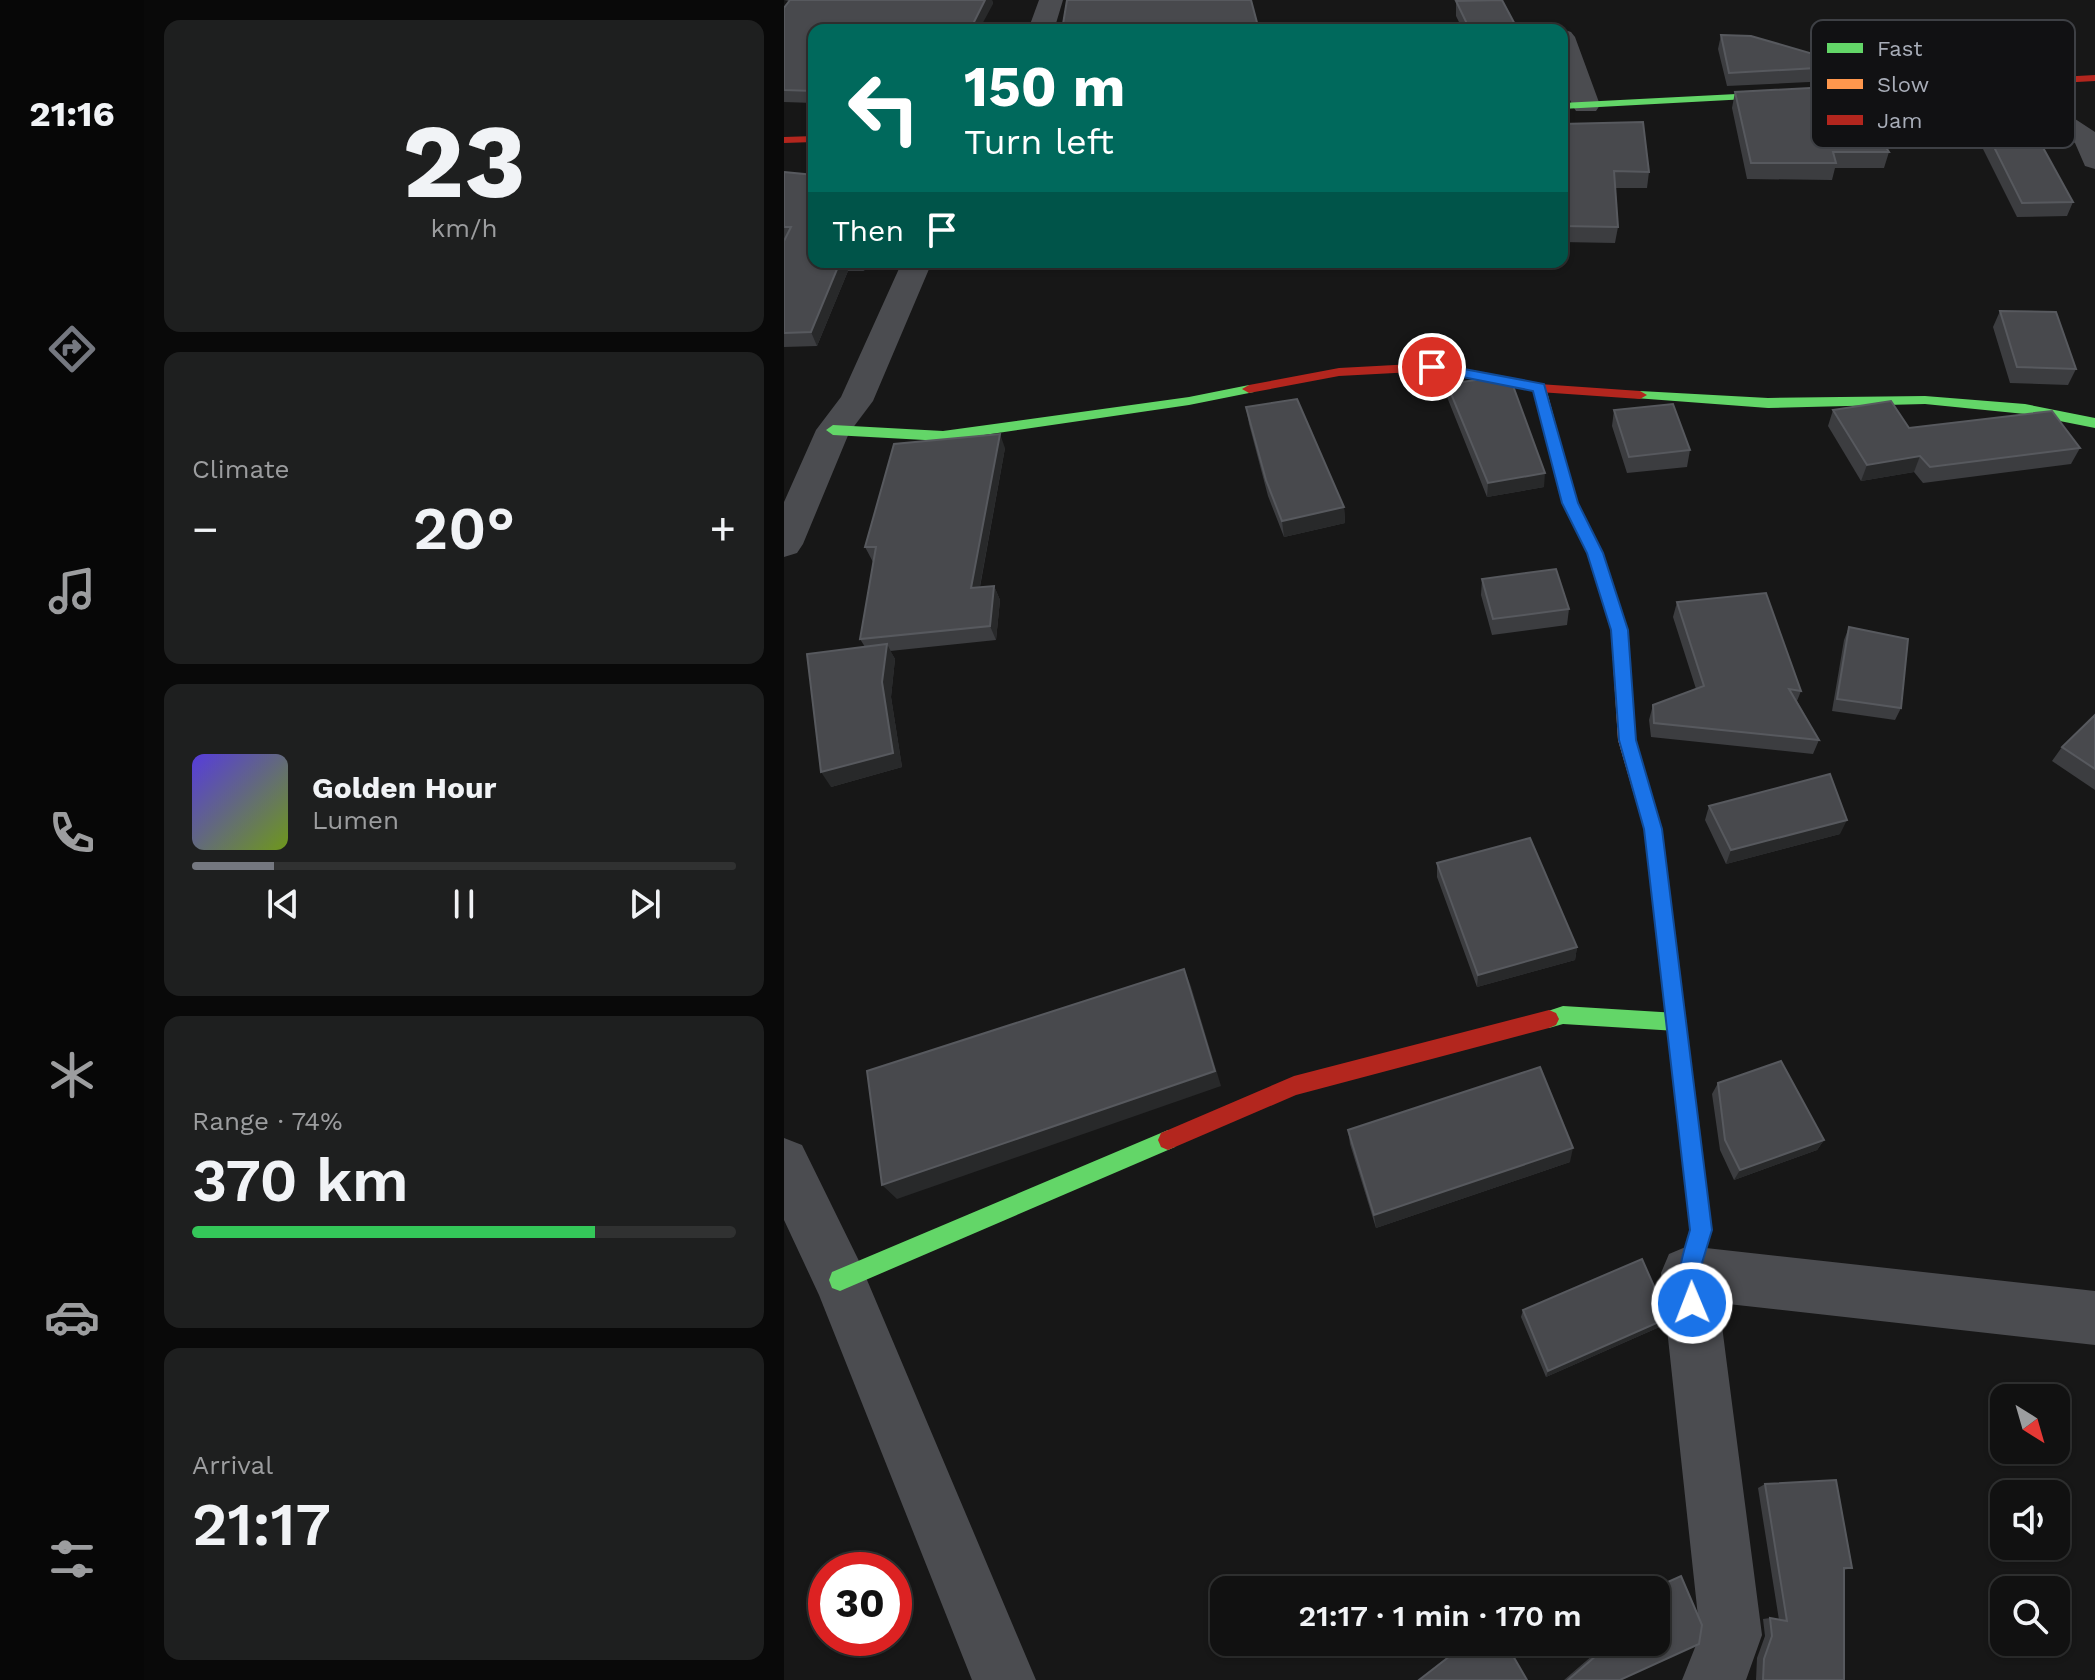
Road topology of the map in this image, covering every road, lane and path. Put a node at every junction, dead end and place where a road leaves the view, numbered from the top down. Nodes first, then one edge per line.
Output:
1 (1051, 0) edge
2 (1043, 24) edge
3 (1568, 76) edge
4 (2095, 78) edge
5 (2075, 79) edge
6 (1811, 93) edge
7 (1574, 106) edge
8 (2075, 131) edge
9 (808, 139) edge
10 (784, 140) edge
11 (2095, 160) edge
12 (914, 268) edge
13 (1539, 388) junction
14 (2095, 423) edge
15 (833, 430) junction
16 (784, 544) edge
17 (1677, 1022) junction
18 (784, 1163) edge
19 (1688, 1273) junction
20 (840, 1280) junction
21 (2095, 1318) edge
22 (1004, 1680) edge
23 (1714, 1680) edge

1 - 2 street
3 - 7 street
4 - 5 street
6 - 7 street
8 - 11 street
9 - 10 street
12 - 15 street
13 - 14 street
13 - 15 street
13 - 17 street
15 - 16 street
17 - 19 street
17 - 20 street
18 - 20 street
19 - 21 street
19 - 23 street
20 - 22 street

